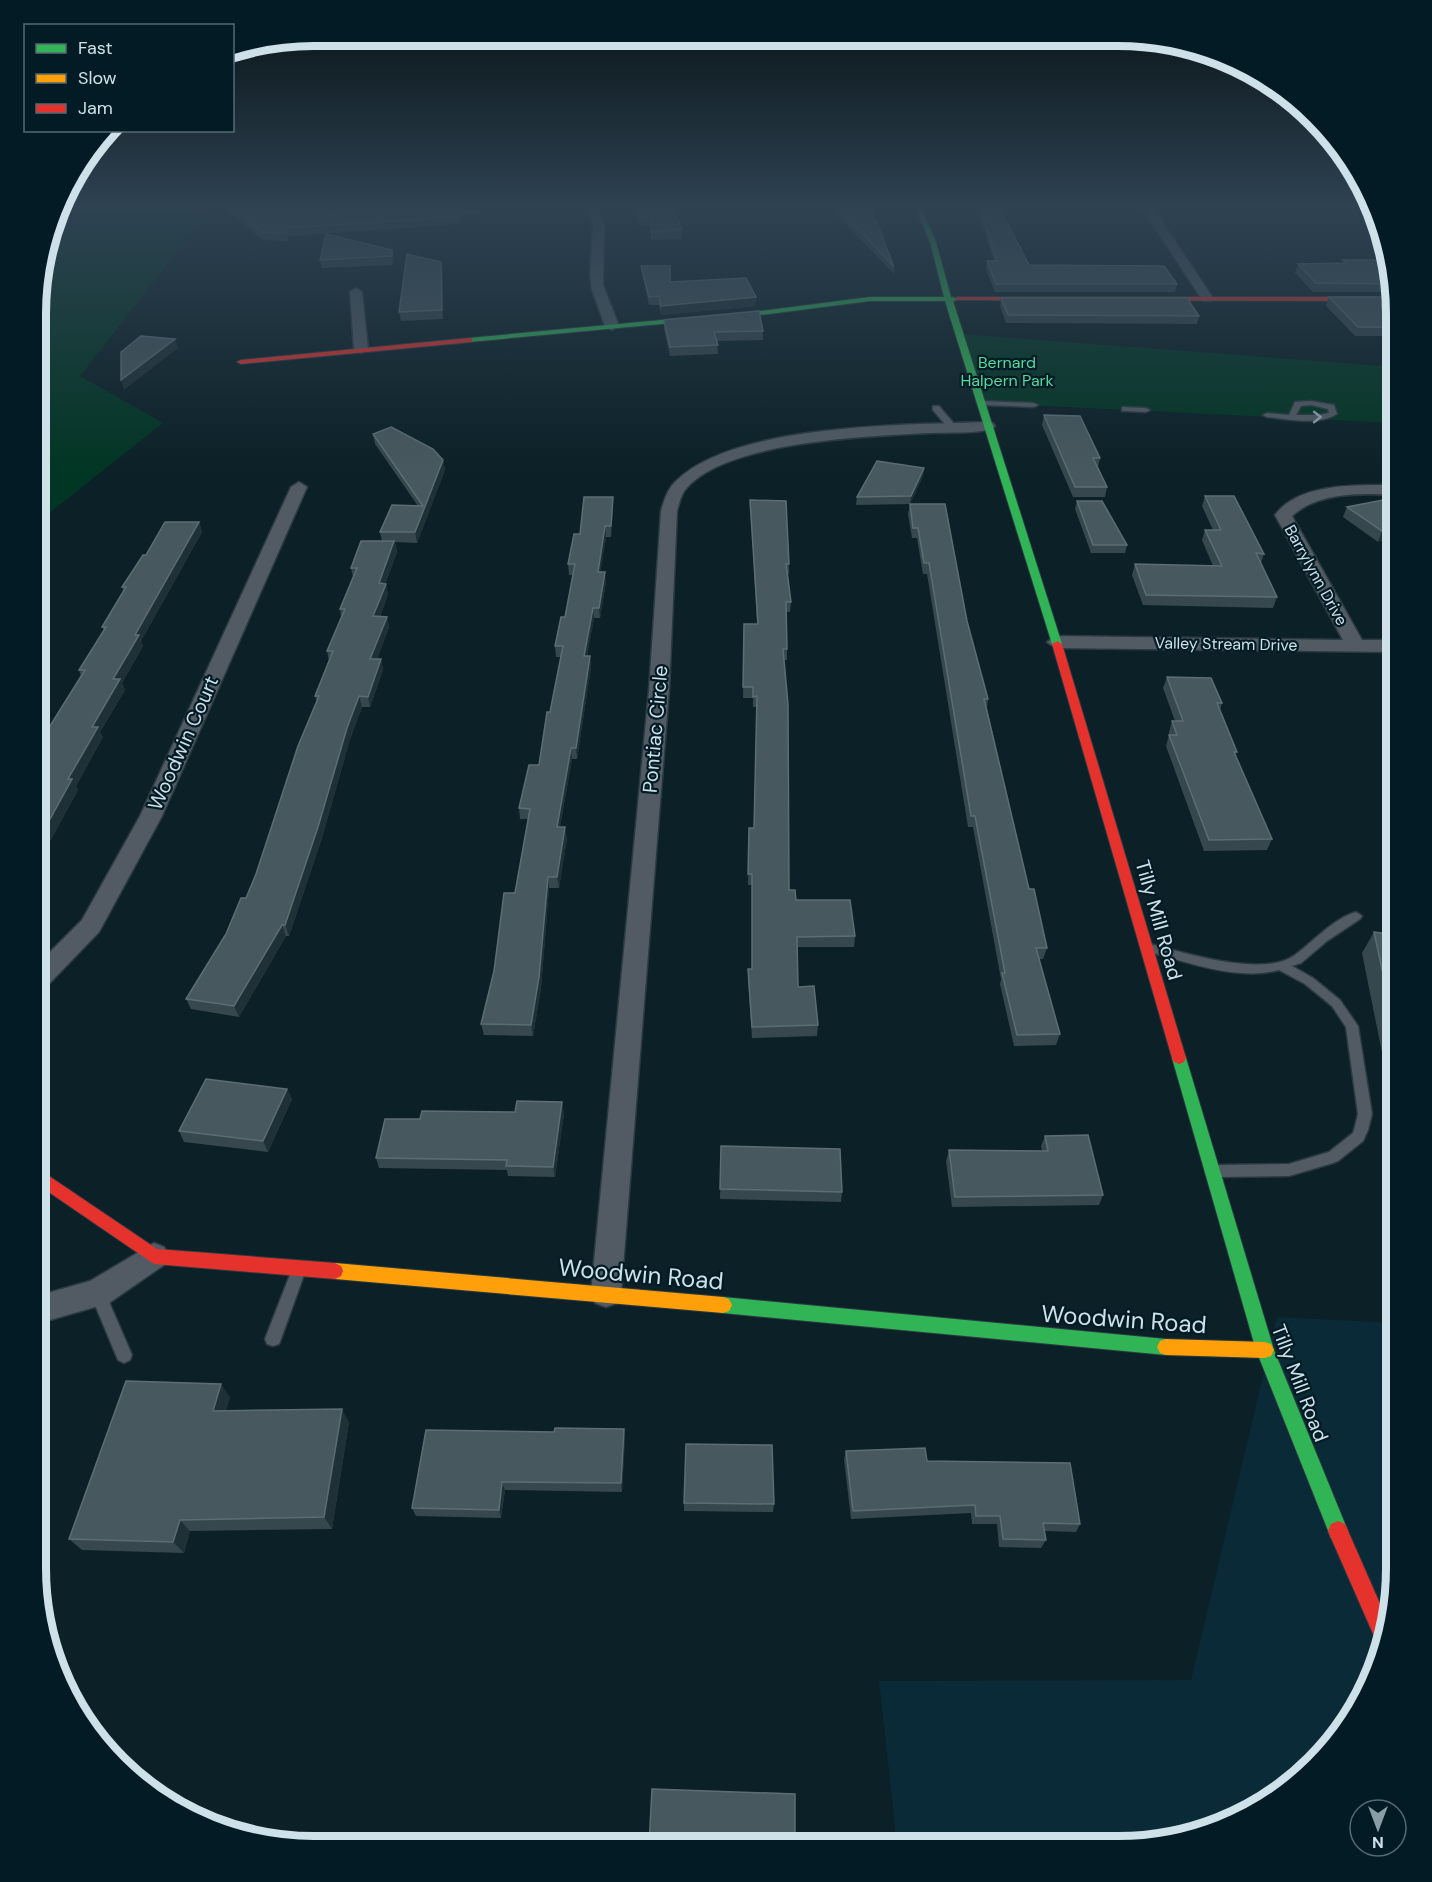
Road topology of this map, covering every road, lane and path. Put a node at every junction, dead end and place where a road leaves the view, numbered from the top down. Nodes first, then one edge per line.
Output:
1 (356, 292) dead end
2 (600, 293) edge
3 (947, 293) edge
4 (1204, 293) edge
5 (948, 298) junction
6 (1207, 298) junction
7 (1385, 299) edge
8 (612, 326) junction
9 (361, 349) junction
10 (241, 362) dead end
11 (983, 403) junction
12 (1034, 405) dead end
13 (936, 408) dead end
14 (1125, 409) dead end
15 (1146, 410) dead end
16 (1267, 415) dead end
17 (1292, 416) junction
18 (988, 426) junction
19 (953, 428) junction
20 (299, 487) dead end
21 (1386, 490) edge
22 (1056, 642) junction
23 (1355, 645) junction
24 (1386, 646) edge
25 (1356, 916) dead end
26 (1146, 947) junction
27 (1280, 965) junction
28 (46, 971) edge
29 (1213, 1172) junction
30 (46, 1181) edge
31 (154, 1256) junction
32 (299, 1268) junction
33 (98, 1293) junction
34 (606, 1293) junction
35 (46, 1307) edge
36 (273, 1339) dead end
37 (1265, 1350) junction
38 (124, 1355) dead end
39 (1379, 1624) edge

1 - 9 street
2 - 8 street
3 - 5 street, Tilly Mill Road
4 - 6 street
5 - 6 street
5 - 8 street
5 - 11 street, Tilly Mill Road
6 - 7 street
8 - 9 street
9 - 10 street
11 - 12 lane
11 - 18 street, Tilly Mill Road
13 - 19 lane
14 - 15 lane
16 - 17 lane
17 -> 17 lane
18 - 19 street, Pontiac Circle
18 - 22 street, Tilly Mill Road
19 - 34 street, Pontiac Circle
20 - 28 street, Woodwin Court
21 - 23 street, Barrylynn Drive
22 - 23 street, Valley Stream Drive
22 - 26 street, Tilly Mill Road
23 - 24 street, Valley Stream Drive
25 - 27 lane
26 - 27 lane
26 - 29 street, Tilly Mill Road
27 - 29 lane
29 - 37 street, Tilly Mill Road
30 - 31 street, Woodwin Road
31 - 32 street, Woodwin Road
31 - 33 street
32 - 34 street, Woodwin Road
32 - 36 lane
33 - 35 street
33 - 38 lane
34 - 37 street, Woodwin Road
37 - 39 street, Tilly Mill Road

